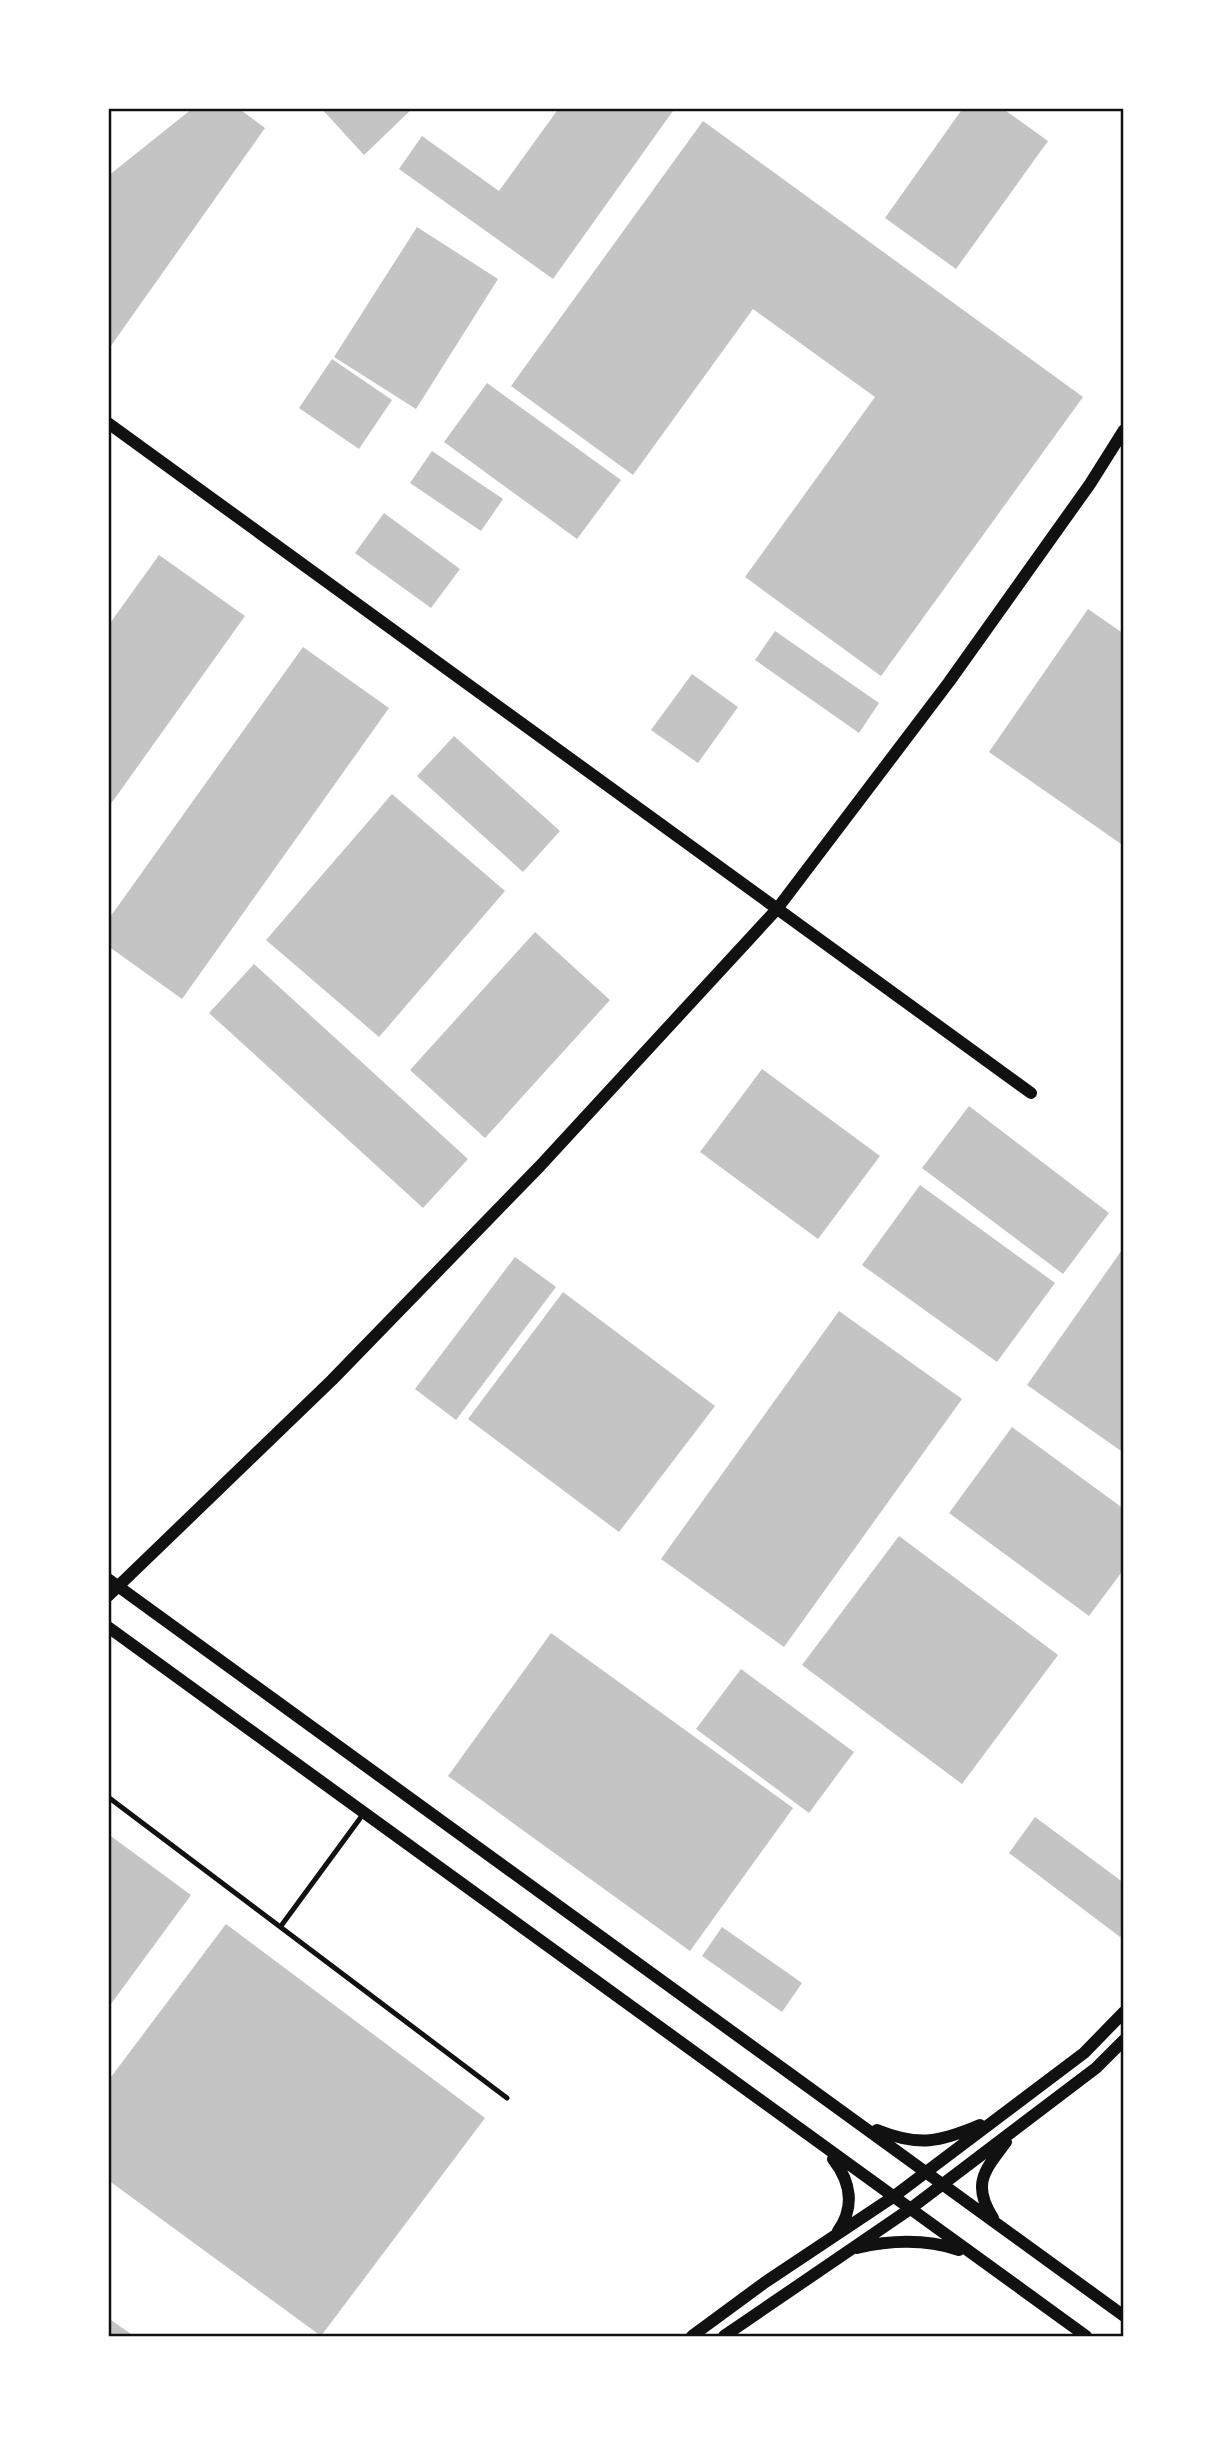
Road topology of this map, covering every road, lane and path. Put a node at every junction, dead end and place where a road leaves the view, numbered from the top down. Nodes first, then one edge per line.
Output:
1 (108, 423) edge
2 (1124, 430) edge
3 (777, 909) junction
4 (1031, 1093) dead end
5 (108, 1579) edge
6 (120, 1587) junction
7 (108, 1596) edge
8 (108, 1626) edge
9 (108, 1797) edge
10 (364, 1812) junction
11 (281, 1926) junction
12 (1124, 2012) edge
13 (1124, 2040) edge
14 (507, 2098) dead end
15 (997, 2119) junction
16 (858, 2123) junction
17 (1015, 2130) junction
18 (825, 2147) junction
19 (926, 2172) junction
20 (943, 2184) junction
21 (893, 2197) junction
22 (910, 2209) junction
23 (997, 2224) junction
24 (835, 2236) junction
25 (850, 2249) junction
26 (982, 2261) junction
27 (1124, 2316) edge
28 (692, 2336) edge
29 (724, 2336) edge
30 (1086, 2336) edge

1 - 3 street
2 - 3 street
3 - 4 street
3 - 6 street
5 - 6 street
6 - 7 street
6 - 16 street
8 - 10 street
9 - 11 lane
10 - 11 lane
10 - 18 street
11 - 14 lane
12 - 15 street
13 - 17 street
15 - 16 street
15 - 19 street
16 - 19 street
17 - 20 street
17 - 23 street
18 - 21 street
18 - 24 street
19 - 20 street
19 - 21 street
20 - 22 street
20 - 23 street
21 - 22 street
21 - 24 street
22 - 25 street
22 - 26 street
23 - 27 street
24 - 28 street
25 - 26 street
25 - 29 street
26 - 30 street

